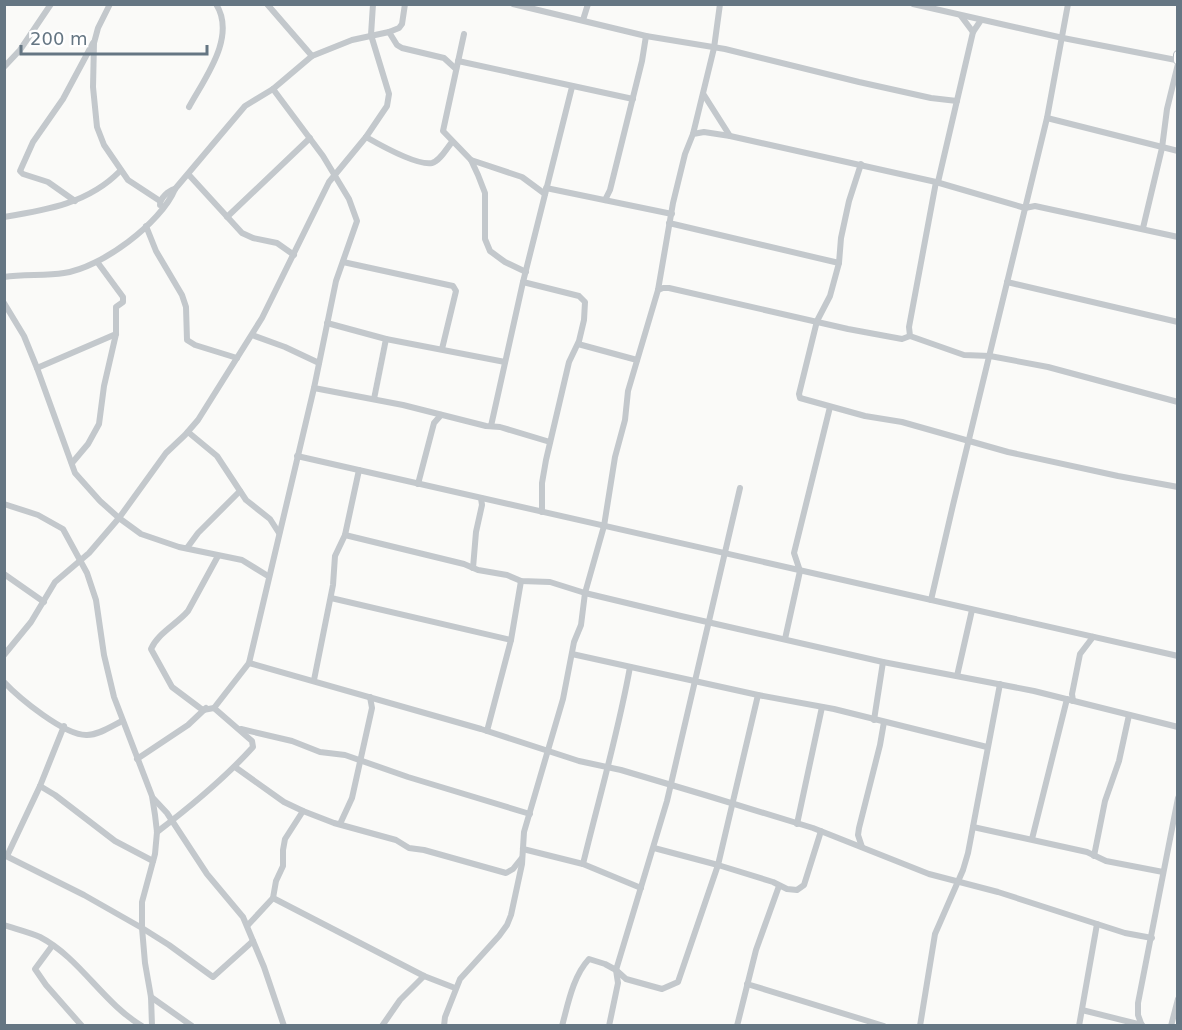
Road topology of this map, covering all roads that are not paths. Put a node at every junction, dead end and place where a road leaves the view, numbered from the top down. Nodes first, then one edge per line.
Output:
1 (51, 4) edge
2 (110, 4) edge
3 (216, 4) edge
4 (267, 4) edge
5 (373, 4) edge
6 (405, 4) edge
7 (513, 4) edge
8 (588, 4) edge
9 (720, 4) edge
10 (913, 4) edge
11 (946, 4) edge
12 (1068, 4) edge
13 (938, 7) edge
14 (948, 13) junction
15 (961, 16) junction
16 (583, 20) junction
17 (981, 20) junction
18 (390, 32) junction
19 (973, 32) junction
20 (464, 34) dead end
21 (371, 35) junction
22 (646, 36) junction
23 (1063, 38) junction
24 (94, 43) junction
25 (714, 48) junction
26 (312, 56) junction
27 (1177, 60) edge
28 (458, 61) junction
29 (6, 62) edge
30 (79, 67) junction
31 (456, 69) junction
32 (93, 70) junction
33 (572, 87) junction
34 (273, 89) junction
35 (704, 95) junction
36 (633, 99) junction
37 (957, 101) junction
38 (189, 107) dead end
39 (1047, 118) junction
40 (693, 134) junction
41 (730, 136) junction
42 (366, 137) junction
43 (310, 138) junction
44 (452, 142) junction
45 (1162, 148) junction
46 (1178, 152) edge
47 (471, 160) junction
48 (861, 164) junction
49 (120, 171) junction
50 (189, 175) junction
51 (334, 175) junction
52 (937, 182) junction
53 (175, 189) junction
54 (546, 191) junction
55 (605, 200) junction
56 (75, 201) junction
57 (160, 201) junction
58 (1025, 208) junction
59 (159, 211) junction
60 (672, 214) junction
61 (4, 217) edge
62 (227, 217) junction
63 (669, 223) junction
64 (147, 226) junction
65 (1143, 228) junction
66 (1178, 237) edge
67 (294, 255) junction
68 (98, 262) junction
69 (343, 262) junction
70 (839, 263) junction
71 (526, 272) junction
72 (4, 277) edge
73 (523, 282) junction
74 (1007, 282) junction
75 (658, 290) junction
76 (4, 303) edge
77 (817, 321) junction
78 (1178, 322) edge
79 (327, 323) junction
80 (909, 327) junction
81 (116, 334) junction
82 (252, 335) junction
83 (910, 336) junction
84 (894, 337) junction
85 (386, 339) junction
86 (578, 344) junction
87 (442, 349) junction
88 (990, 356) junction
89 (237, 358) junction
90 (637, 360) junction
91 (505, 362) junction
92 (319, 363) junction
93 (37, 368) junction
94 (314, 388) junction
95 (374, 399) junction
96 (1178, 402) edge
97 (830, 407) junction
98 (429, 412) junction
99 (441, 415) junction
100 (434, 423) junction
101 (491, 426) junction
102 (188, 432) junction
103 (969, 441) junction
104 (550, 442) junction
105 (297, 456) junction
106 (72, 463) junction
107 (359, 471) junction
108 (418, 484) junction
109 (1178, 487) edge
110 (740, 488) dead end
111 (240, 491) junction
112 (482, 502) junction
113 (4, 504) edge
114 (542, 512) junction
115 (284, 514) junction
116 (119, 518) junction
117 (270, 519) junction
118 (604, 526) junction
119 (279, 533) junction
120 (345, 536) junction
121 (187, 548) junction
122 (724, 553) junction
123 (218, 556) junction
124 (81, 561) junction
125 (473, 568) junction
126 (800, 571) junction
127 (4, 574) edge
128 (268, 576) junction
129 (521, 581) junction
130 (585, 593) junction
131 (331, 598) junction
132 (932, 600) junction
133 (44, 602) junction
134 (972, 610) junction
135 (710, 621) junction
136 (1093, 637) junction
137 (785, 639) junction
138 (511, 640) junction
139 (5, 653) edge
140 (572, 654) junction
141 (1178, 656) edge
142 (883, 662) junction
143 (249, 663) junction
144 (630, 667) junction
145 (957, 676) junction
146 (315, 680) junction
147 (695, 680) junction
148 (4, 682) edge
149 (1000, 684) junction
150 (758, 695) junction
151 (370, 697) junction
152 (381, 700) junction
153 (1070, 700) junction
154 (822, 707) junction
155 (206, 708) junction
156 (214, 708) junction
157 (372, 708) junction
158 (1129, 715) junction
159 (874, 720) junction
160 (122, 721) junction
161 (884, 722) junction
162 (64, 726) junction
163 (1178, 727) edge
164 (239, 728) junction
165 (487, 731) junction
166 (987, 747) junction
167 (549, 750) junction
168 (137, 759) junction
169 (359, 760) junction
170 (235, 767) junction
171 (609, 768) junction
172 (670, 785) junction
173 (40, 786) junction
174 (152, 796) junction
175 (1178, 798) edge
176 (733, 804) junction
177 (303, 811) junction
178 (530, 814) junction
179 (1176, 814) edge
180 (172, 822) junction
181 (340, 824) junction
182 (797, 824) junction
183 (972, 826) junction
184 (821, 831) junction
185 (157, 832) junction
186 (858, 835) junction
187 (1032, 839) junction
188 (850, 842) junction
189 (862, 847) junction
190 (654, 848) junction
191 (523, 849) junction
192 (6, 856) edge
193 (1094, 856) junction
194 (522, 858) junction
195 (153, 861) junction
196 (583, 864) junction
197 (717, 865) junction
198 (1163, 872) junction
199 (506, 873) junction
200 (958, 882) junction
201 (517, 886) junction
202 (779, 886) junction
203 (641, 888) junction
204 (273, 898) junction
205 (1097, 924) junction
206 (4, 925) edge
207 (248, 925) junction
208 (142, 928) junction
209 (1152, 938) junction
210 (253, 941) junction
211 (52, 946) junction
212 (616, 970) junction
213 (424, 976) junction
214 (747, 984) junction
215 (455, 988) junction
216 (151, 997) junction
217 (1178, 999) edge
218 (1082, 1010) junction
219 (1142, 1025) edge
220 (82, 1026) edge
221 (142, 1026) edge
222 (152, 1026) edge
223 (192, 1026) edge
224 (284, 1026) edge
225 (382, 1026) edge
226 (444, 1026) edge
227 (562, 1026) edge
228 (609, 1026) edge
229 (737, 1026) edge
230 (884, 1026) edge
231 (920, 1026) edge
232 (1079, 1026) edge
233 (1171, 1026) edge

1 - 29 street
2 - 24 street
3 - 38 street
4 - 26 street
5 - 21 street
6 - 18 street
7 - 16 street
8 - 16 street
9 - 25 street
10 - 13 street
11 - 14 street
12 - 23 street
13 - 14 street
14 - 15 street
15 - 17 street
15 - 19 street
16 - 22 street
17 - 19 street
17 - 23 street
18 - 21 street
18 - 31 street
19 - 37 street
20 - 28 street
21 - 26 street
21 - 42 street
22 - 25 street
22 - 36 street
23 - 27 street
23 - 39 street
24 - 30 street
24 - 32 street
25 - 35 street
25 - 37 street
26 - 34 street
27 - 45 street
28 - 31 street
28 - 33 street
30 - 32 street
30 - 56 street
31 - 44 street
32 - 49 street
33 - 36 street
33 - 54 street
34 - 43 street
34 - 50 street
35 - 40 street
35 - 41 street
36 - 55 street
37 - 52 street
39 - 45 street
39 - 58 street
40 - 41 street
40 - 60 street
41 - 48 street
42 - 44 street
42 - 51 street
43 - 51 street
43 - 62 street
44 - 47 street
45 - 46 street
45 - 65 street
47 - 54 street
47 - 71 street
48 - 52 street
48 - 70 street
49 - 56 street
49 - 57 street
50 - 53 street
50 - 62 street
51 - 67 street
51 - 69 street
52 - 58 street
52 - 80 street
53 - 57 street
53 - 59 street
54 - 55 street
54 - 71 street
55 - 60 street
56 - 61 street
57 - 59 street
58 - 65 street
58 - 74 street
59 - 64 street
60 - 63 street
62 - 67 street
63 - 70 street
63 - 75 street
64 - 68 street
64 - 89 street
65 - 66 street
67 - 82 street
68 - 72 street
68 - 81 street
69 - 79 street
69 - 87 street
70 - 77 street
71 - 73 street
73 - 86 street
73 - 91 street
74 - 78 street
74 - 88 street
75 - 77 street
75 - 90 street
76 - 93 street
77 - 84 street
77 - 97 street
79 - 85 street
79 - 92 street
80 - 83 street
80 - 84 street
81 - 93 street
81 - 106 street
82 - 89 street
82 - 92 street
83 - 84 street
83 - 88 street
85 - 87 street
85 - 95 street
86 - 90 street
86 - 104 street
87 - 91 street
88 - 96 street
88 - 103 street
89 - 102 street
90 - 118 street
91 - 101 street
92 - 94 street
93 - 106 street
94 - 95 street
94 - 105 street
95 - 98 street
97 - 103 street
97 - 126 street
98 - 99 street
98 - 100 street
99 - 100 street
99 - 101 street
100 - 108 street
101 - 104 street
102 - 111 street
102 - 116 street
103 - 109 street
103 - 132 street
104 - 114 street
105 - 107 street
105 - 115 street
106 - 116 street
107 - 108 street
107 - 120 street
108 - 112 street
110 - 122 street
111 - 117 street
111 - 121 street
112 - 114 street
112 - 125 street
113 - 124 street
114 - 118 street
115 - 117 street
115 - 119 street
116 - 121 street
116 - 124 street
117 - 119 street
118 - 122 street
118 - 130 street
119 - 128 street
120 - 125 street
120 - 131 street
121 - 123 street
122 - 126 street
122 - 135 street
123 - 128 street
123 - 155 street
124 - 133 street
124 - 160 street
125 - 129 street
126 - 132 street
126 - 137 street
127 - 133 street
128 - 143 street
129 - 130 street
129 - 138 street
130 - 135 street
130 - 140 street
131 - 138 street
131 - 146 street
132 - 134 street
133 - 139 street
134 - 136 street
134 - 145 street
135 - 137 street
135 - 147 street
136 - 141 street
136 - 153 street
137 - 142 street
138 - 165 street
140 - 144 street
140 - 167 street
142 - 145 street
142 - 159 street
143 - 146 street
143 - 156 street
144 - 147 street
144 - 171 street
145 - 149 street
146 - 151 street
147 - 150 street
147 - 172 street
148 - 162 street
149 - 153 street
149 - 166 street
150 - 154 street
150 - 176 street
151 - 152 street
151 - 157 street
152 - 157 street
152 - 165 street
153 - 158 street
153 - 187 street
154 - 159 street
154 - 182 street
155 - 156 street
155 - 168 street
156 - 164 street
157 - 169 street
158 - 163 street
158 - 193 street
159 - 161 street
160 - 162 street
160 - 168 street
161 - 166 street
161 - 186 street
162 - 173 street
164 - 169 street
164 - 170 street
165 - 167 street
166 - 183 street
167 - 171 street
167 - 178 street
168 - 174 street
169 - 178 street
169 - 181 street
170 - 177 street
170 - 180 street
171 - 172 street
171 - 196 street
172 - 176 street
172 - 190 street
173 - 192 street
173 - 195 street
174 - 180 street
174 - 185 street
175 - 179 street
176 - 182 street
176 - 197 street
177 - 181 street
177 - 204 street
178 - 191 street
179 - 198 street
180 - 185 street
180 - 207 street
181 - 199 street
182 - 184 street
183 - 187 street
183 - 200 street
184 - 188 street
184 - 202 street
185 - 195 street
186 - 188 street
186 - 189 street
187 - 193 street
188 - 189 street
189 - 200 street
190 - 197 street
190 - 203 street
191 - 194 street
191 - 196 street
192 - 208 street
193 - 198 street
194 - 199 street
194 - 201 street
195 - 208 street
196 - 203 street
197 - 202 street
197 - 212 street
198 - 209 street
199 - 201 street
200 - 205 street
200 - 231 street
201 - 215 street
202 - 214 street
203 - 212 street
204 - 207 street
204 - 213 street
205 - 209 street
205 - 218 street
206 - 211 street
207 - 210 street
208 - 210 street
208 - 216 street
209 - 219 street
210 - 224 street
211 - 220 street
211 - 221 street
212 - 227 street
212 - 228 street
213 - 215 street
213 - 225 street
214 - 229 street
214 - 230 street
215 - 226 street
216 - 222 street
216 - 223 street
217 - 233 street
218 - 219 street
218 - 232 street

